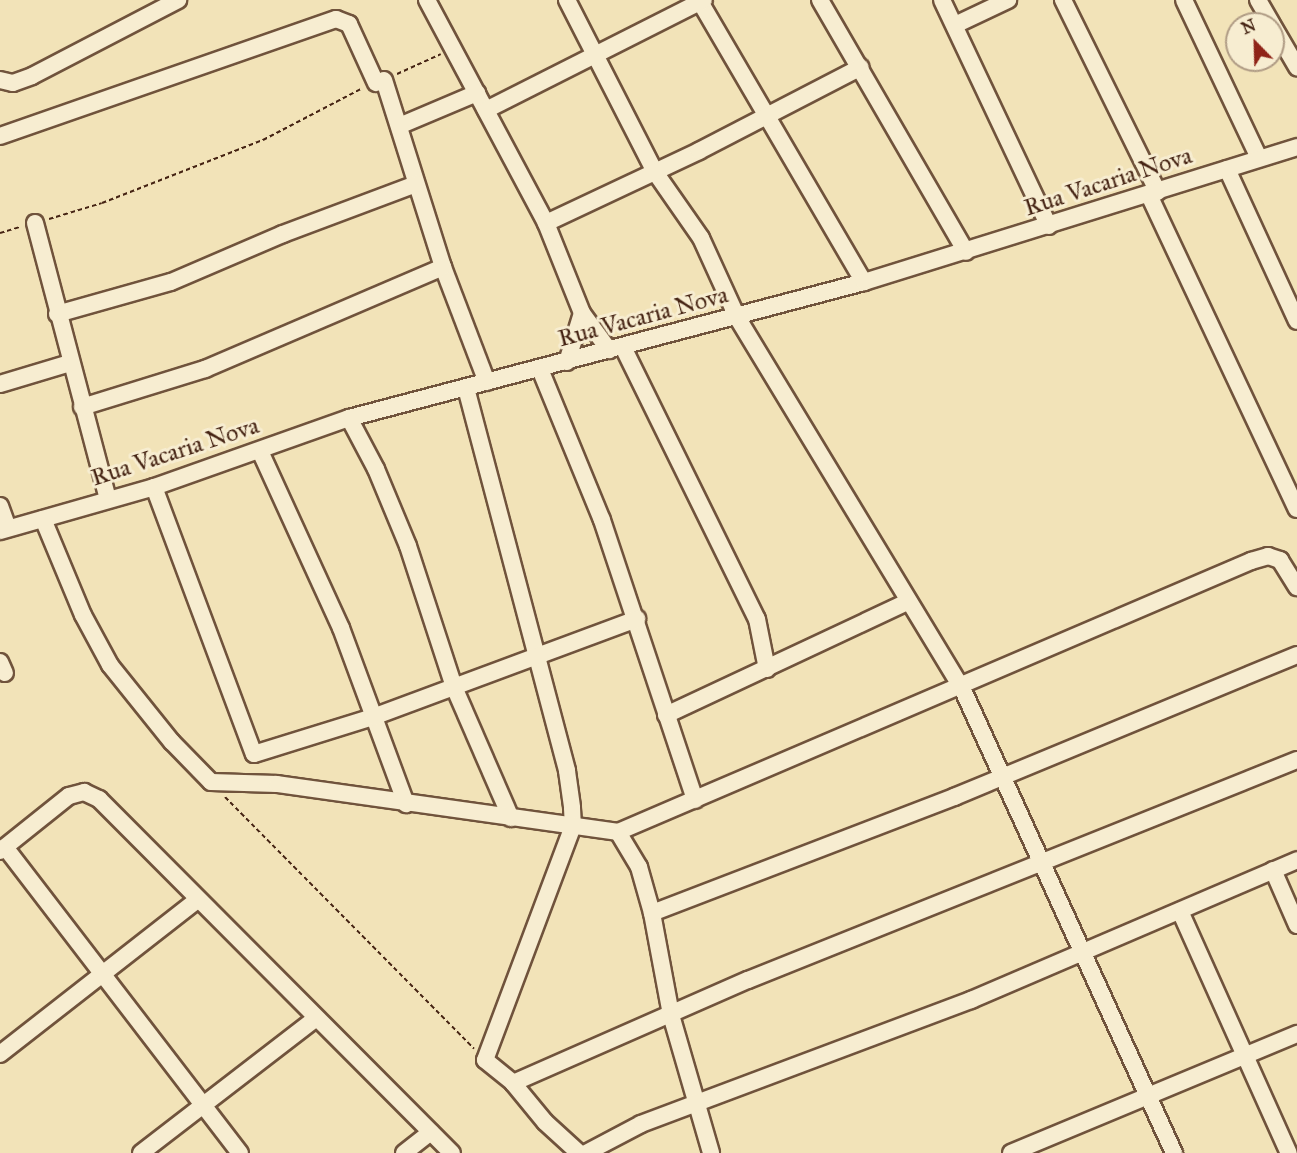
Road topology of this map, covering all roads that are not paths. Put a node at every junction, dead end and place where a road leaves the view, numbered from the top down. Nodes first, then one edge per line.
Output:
1 (178, 0) edge
2 (427, 0) edge
3 (567, 0) edge
4 (820, 0) edge
5 (942, 0) edge
6 (1008, 0) edge
7 (1063, 0) edge
8 (1184, 0) edge
9 (701, 1) edge
10 (955, 25) junction
11 (1285, 47) edge
12 (593, 58) junction
13 (861, 67) junction
14 (1297, 67) edge
15 (0, 80) edge
16 (477, 93) junction
17 (486, 110) junction
18 (767, 117) junction
19 (399, 126) junction
20 (0, 136) edge
21 (1297, 147) edge
22 (1259, 158) junction
23 (1227, 169) junction
24 (655, 172) junction
25 (416, 184) junction
26 (1153, 194) junction
27 (35, 223) road end
28 (546, 223) junction
29 (1049, 226) junction
30 (966, 252) junction
31 (443, 267) junction
32 (864, 282) junction
33 (582, 313) junction
34 (57, 314) junction
35 (737, 317) junction
36 (1297, 321) edge
37 (616, 349) junction
38 (567, 362) junction
39 (70, 363) junction
40 (540, 369) junction
41 (487, 382) junction
42 (0, 384) edge
43 (466, 388) junction
44 (82, 407) junction
45 (349, 418) junction
46 (260, 451) junction
47 (154, 487) junction
48 (108, 500) junction
49 (0, 506) edge
50 (1297, 509) edge
51 (43, 519) junction
52 (4, 529) edge
53 (1297, 587) edge
54 (909, 601) junction
55 (637, 619) junction
56 (1297, 655) edge
57 (535, 658) junction
58 (767, 669) junction
59 (454, 687) junction
60 (962, 688) junction
61 (666, 716) junction
62 (373, 717) junction
63 (254, 754) junction
64 (1297, 760) edge
65 (1005, 776) junction
66 (267, 783) junction
67 (695, 800) junction
68 (406, 804) junction
69 (511, 818) junction
70 (573, 826) junction
71 (618, 832) junction
72 (3, 849) edge
73 (1297, 860) edge
74 (1045, 863) junction
75 (1273, 870) junction
76 (197, 900) junction
77 (1180, 911) junction
78 (652, 913) junction
79 (1297, 925) edge
80 (1085, 953) junction
81 (103, 974) junction
82 (671, 1016) junction
83 (316, 1018) junction
84 (1297, 1034) edge
85 (0, 1054) edge
86 (1244, 1057) junction
87 (513, 1083) junction
88 (1148, 1095) junction
89 (697, 1103) junction
90 (203, 1105) junction
91 (431, 1132) junction
92 (141, 1153) edge
93 (240, 1153) edge
94 (404, 1153) edge
95 (452, 1153) edge
96 (579, 1153) edge
97 (586, 1153) edge
98 (711, 1153) edge
99 (1011, 1153) edge
100 (1174, 1153) edge
101 (1289, 1153) edge

1 - 15 street
2 - 16 street
3 - 12 street
4 - 13 street
5 - 10 street
6 - 10 street
7 - 26 street
8 - 22 street
9 - 12 street
9 - 18 street
10 - 29 street
11 - 14 street
12 - 17 street
12 - 24 street
13 - 18 street
13 - 30 street
16 - 17 street
16 - 19 street
17 - 28 street
18 - 24 street
18 - 32 street
19 - 20 street
19 - 25 street
21 - 22 street, Rua Vacaria Nova
22 - 23 street, Rua Vacaria Nova
23 - 26 street, Rua Vacaria Nova
23 - 36 street
24 - 28 street
24 - 35 street
25 - 31 street
25 - 34 street
26 - 29 street, Rua Vacaria Nova
26 - 50 street
27 - 34 street
28 - 33 street
29 - 30 street, Rua Vacaria Nova
30 - 32 street, Rua Vacaria Nova
31 - 41 street
31 - 44 street
32 - 35 street, Rua Vacaria Nova
33 - 37 street
33 - 38 street
34 - 39 street
35 - 37 street, Rua Vacaria Nova
35 - 54 street
37 - 38 street, Rua Vacaria Nova
37 - 58 street
38 - 40 street, Rua Vacaria Nova
39 - 42 street
39 - 44 street
40 - 41 street, Rua Vacaria Nova
40 - 55 street
41 - 43 street, Rua Vacaria Nova
43 - 45 street, Rua Vacaria Nova
43 - 57 street
44 - 48 street
45 - 46 street, Rua Vacaria Nova
45 - 59 street
46 - 47 street, Rua Vacaria Nova
46 - 62 street
47 - 48 street, Rua Vacaria Nova
47 - 63 street
48 - 51 street, Rua Vacaria Nova
49 - 52 street
51 - 52 street, Rua Vacaria Nova
51 - 66 street
53 - 60 street
54 - 58 street
54 - 60 street
55 - 57 street
55 - 61 street
56 - 65 street
57 - 59 street
57 - 70 street
58 - 61 street
59 - 62 street
59 - 69 street
60 - 65 street
60 - 67 street
61 - 67 street
62 - 63 street
62 - 68 street
63 - 66 street
64 - 74 street
65 - 74 street
65 - 78 street
66 - 68 street
67 - 71 street
68 - 69 street
69 - 70 street
70 - 71 street
70 - 87 street
71 - 78 street
72 - 76 street
72 - 81 street
73 - 75 street
74 - 80 street
74 - 82 street
75 - 77 street
75 - 79 street
76 - 81 street
76 - 83 street
77 - 80 street
77 - 86 street
78 - 82 street
80 - 88 street
80 - 89 street
81 - 85 street
81 - 90 street
82 - 87 street
82 - 89 street
83 - 90 street
83 - 91 street
84 - 86 street
86 - 88 street
86 - 101 street
87 - 96 street
88 - 99 street
88 - 100 street
89 - 97 street
89 - 98 street
90 - 92 street
90 - 93 street
91 - 94 street
91 - 95 street

